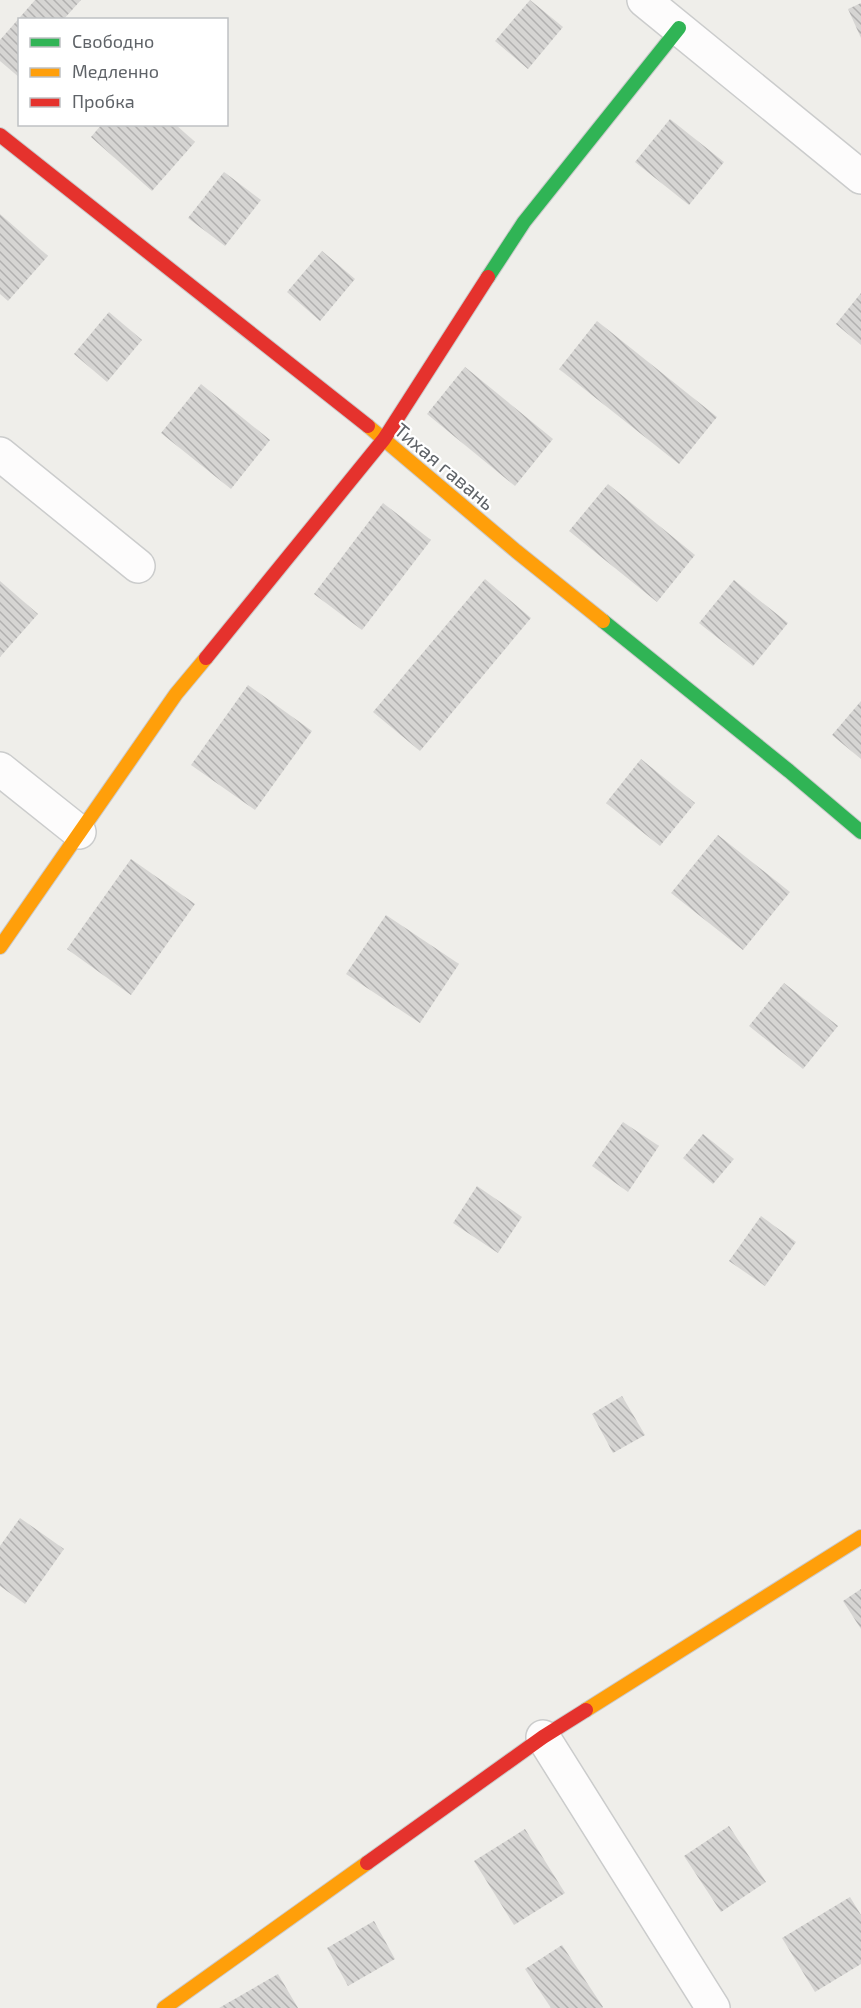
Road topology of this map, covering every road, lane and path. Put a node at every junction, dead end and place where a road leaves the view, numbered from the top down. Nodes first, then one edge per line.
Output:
1 (644, 0) edge
2 (679, 28) junction
3 (0, 135) edge
4 (861, 177) edge
5 (384, 439) junction
6 (0, 454) edge
7 (138, 566) dead end
8 (0, 769) edge
9 (79, 832) junction
10 (861, 832) edge
11 (0, 947) edge
12 (861, 1537) edge
13 (543, 1737) junction
14 (177, 2004) edge
15 (713, 2008) edge

1 - 2 street
2 - 4 street
2 - 5 street
3 - 5 street, Тихая гавань
5 - 9 street
5 - 10 street, Тихая гавань
6 - 7 street
8 - 9 street
9 - 11 street
12 - 13 street
13 - 14 street
13 - 15 street

